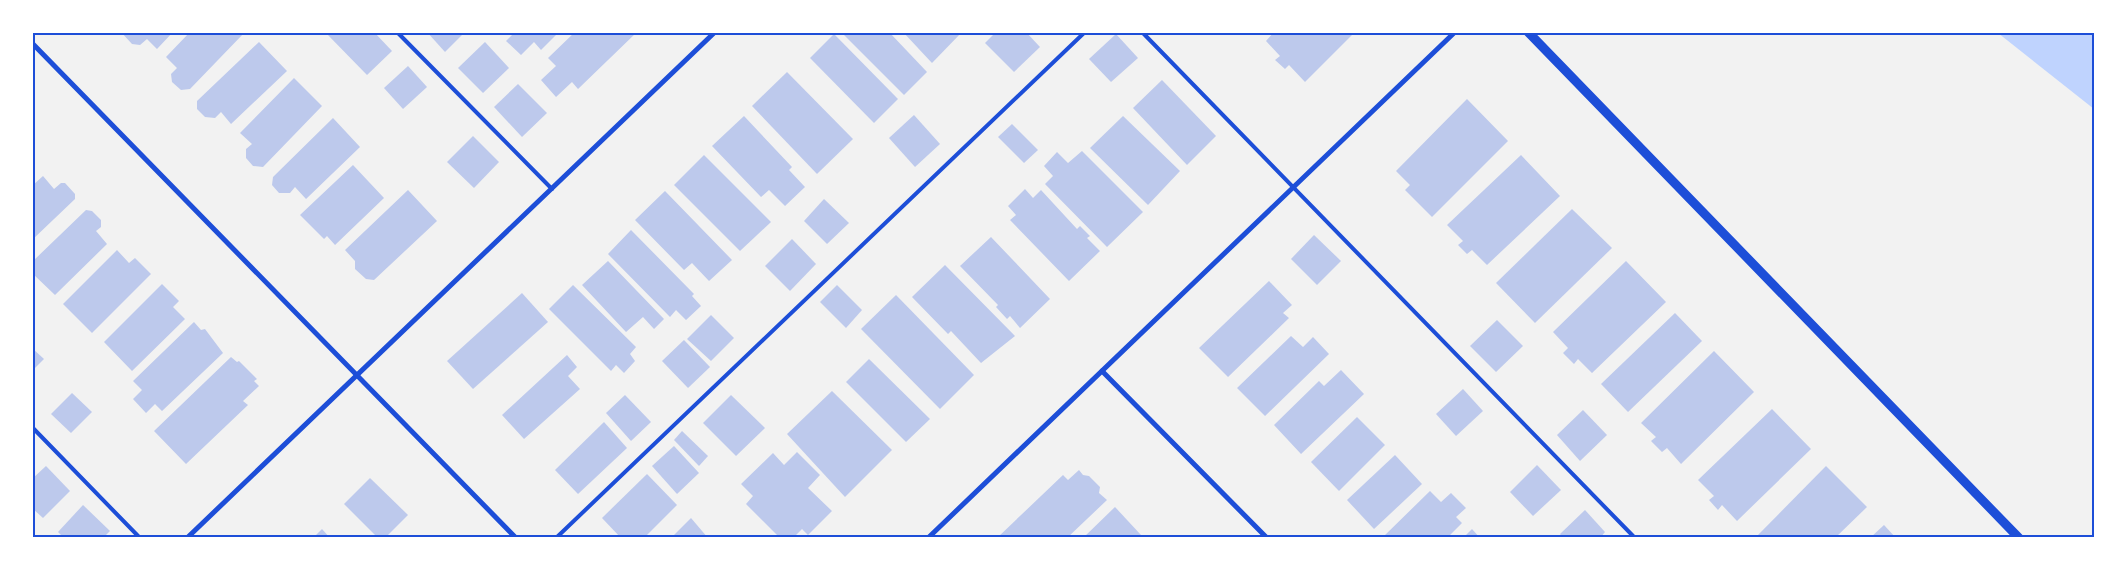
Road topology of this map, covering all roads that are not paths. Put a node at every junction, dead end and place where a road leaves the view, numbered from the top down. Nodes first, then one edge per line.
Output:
1 (398, 32) edge
2 (715, 32) edge
3 (1085, 32) edge
4 (1142, 32) edge
5 (1455, 32) edge
6 (1528, 32) edge
7 (32, 43) edge
8 (1293, 188) junction
9 (552, 189) junction
10 (1102, 370) junction
11 (357, 375) junction
12 (32, 427) edge
13 (140, 538) edge
14 (187, 538) edge
15 (516, 538) edge
16 (556, 538) edge
17 (928, 538) edge
18 (1267, 538) edge
19 (1636, 538) edge
20 (2019, 538) edge

1 - 9 lane
2 - 9 street
3 - 16 lane
4 - 8 lane
5 - 8 street
6 - 20 street
7 - 11 street
8 - 10 street
8 - 19 lane
9 - 11 street
10 - 17 street
10 - 18 street
11 - 14 street
11 - 15 street
12 - 13 lane

